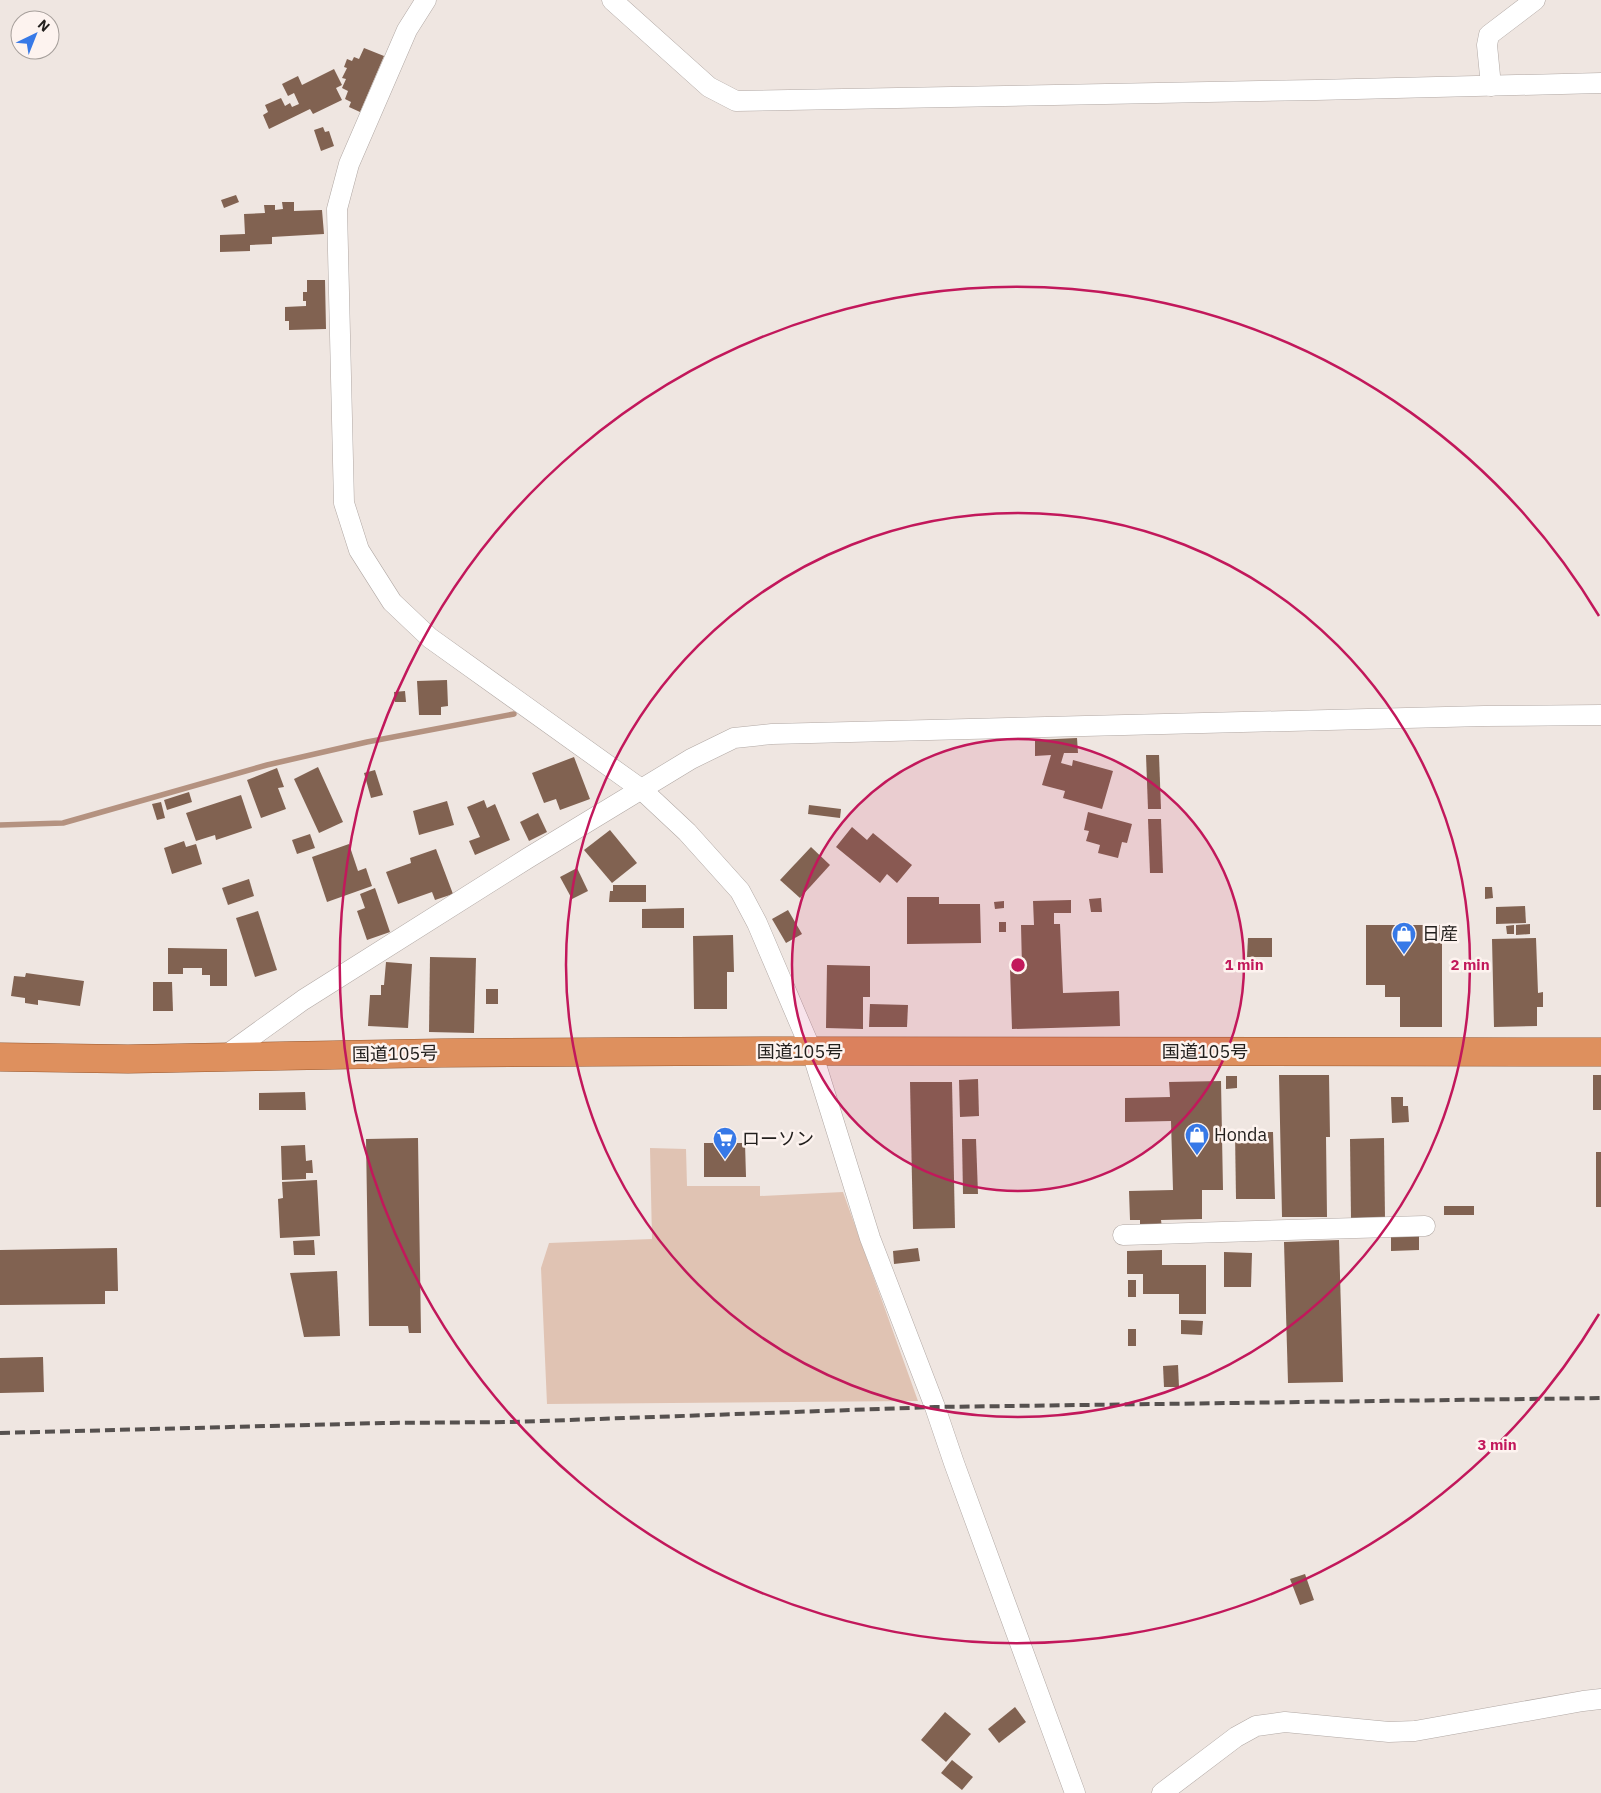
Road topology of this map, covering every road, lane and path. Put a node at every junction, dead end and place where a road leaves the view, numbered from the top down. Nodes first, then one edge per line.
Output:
1 (426, 0) edge
2 (612, 0) edge
3 (1535, 0) edge
4 (1601, 82) edge
5 (1491, 86) junction
6 (1601, 715) edge
7 (641, 789) junction
8 (812, 1052) junction
9 (1601, 1052) edge
10 (225, 1056) junction
11 (0, 1057) edge
12 (1425, 1226) dead end
13 (1123, 1235) dead end
14 (1601, 1700) edge
15 (1075, 1793) edge
16 (1162, 1793) edge

1 - 7 street
2 - 5 street
3 - 5 street
4 - 5 street
6 - 7 street
7 - 8 street
7 - 10 street
8 - 9 highway, 国道105号
8 - 10 highway, 国道105号
8 - 15 street
10 - 11 highway, 国道105号
12 - 13 street
14 - 16 street

